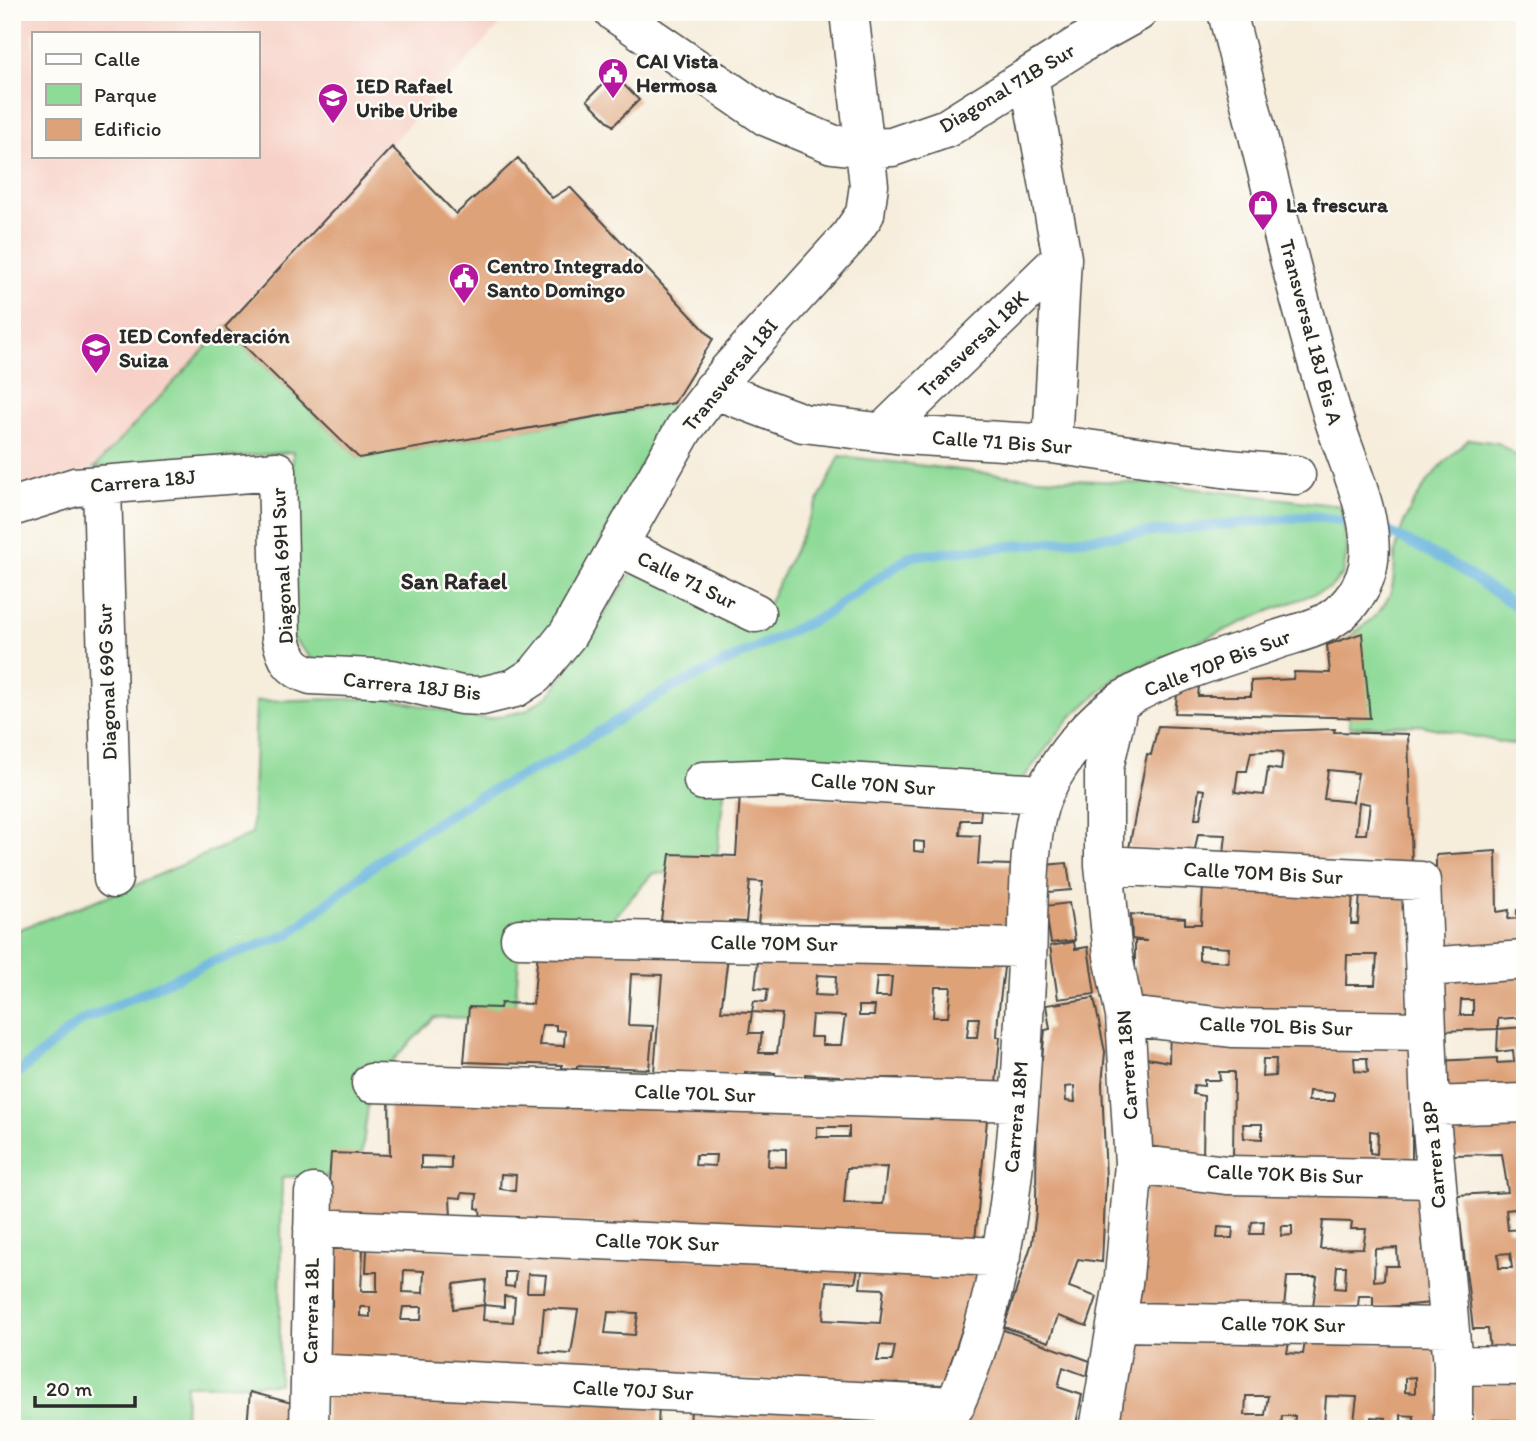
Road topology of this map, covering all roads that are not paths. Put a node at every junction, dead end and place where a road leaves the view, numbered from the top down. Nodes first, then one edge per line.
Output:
1 (614, 12) edge
2 (849, 12) edge
3 (1227, 12) edge
4 (1127, 15) edge
5 (1029, 77) junction
6 (866, 148) junction
7 (1062, 258) junction
8 (713, 389) junction
9 (885, 430) junction
10 (1052, 444) junction
11 (277, 471) joint
12 (1296, 475) dead end
13 (102, 486) junction
14 (12, 507) edge
15 (618, 546) junction
16 (1368, 556) joint
17 (756, 613) dead end
18 (288, 662) joint
19 (535, 675) joint
20 (1119, 702) junction
21 (703, 781) dead end
22 (1043, 794) junction
23 (1104, 866) junction
24 (113, 879) dead end
25 (1421, 881) joint
26 (520, 938) dead end
27 (1027, 948) junction
28 (1525, 960) edge
29 (1425, 967) junction
30 (1125, 1016) junction
31 (1427, 1031) junction
32 (371, 1083) dead end
33 (1019, 1102) junction
34 (1525, 1103) edge
35 (1430, 1106) junction
36 (1135, 1164) junction
37 (1436, 1179) junction
38 (313, 1210) joint
39 (1002, 1257) junction
40 (1118, 1322) junction
41 (1449, 1327) junction
42 (1453, 1365) junction
43 (1525, 1366) edge
44 (310, 1373) junction
45 (949, 1417) edge
46 (309, 1429) edge
47 (1099, 1429) edge
48 (1453, 1429) edge

1 - 6 street, Diagonal 71B Sur
2 - 6 street, Transversal 18I
3 - 16 street, Transversal 18J Bis A
4 - 5 street, Diagonal 71B Sur
5 - 6 street, Diagonal 71B Sur
5 - 7 street
6 - 8 street, Transversal 18I
7 - 9 street, Transversal 18K
7 - 10 street
8 - 9 street, Calle 71 Bis Sur
8 - 15 street, Transversal 18I
9 - 10 street, Calle 71 Bis Sur
10 - 12 street, Calle 71 Bis Sur
11 - 13 street, Carrera 18J
11 - 18 street, Diagonal 69H Sur
13 - 14 street, Carrera 18J
13 - 24 street, Diagonal 69G Sur
15 - 17 street, Calle 71 Sur
15 - 19 street, Transversal 18I
16 - 20 street, Calle 70P Bis Sur
18 - 19 street, Carrera 18J Bis
20 - 22 street, Calle 70P Bis Sur
20 - 23 street, Carrera 18N
21 - 22 street, Calle 70N Sur
22 - 27 street, Carrera 18M
23 - 25 street, Calle 70M Bis Sur
23 - 30 street, Carrera 18N
25 - 29 street, Carrera 18P
26 - 27 street, Calle 70M Sur
27 - 33 street, Carrera 18M
28 - 29 street
29 - 31 street, Carrera 18P
30 - 31 street, Calle 70L Bis Sur
30 - 36 street, Carrera 18N
31 - 35 street, Carrera 18P
32 - 33 street, Calle 70L Sur
33 - 39 street, Carrera 18M
34 - 35 street
35 - 37 street, Carrera 18P
36 - 37 street, Calle 70K Bis Sur
36 - 40 street, Carrera 18N
37 - 41 street, Carrera 18P
38 - 39 street, Calle 70K Sur
38 - 44 street, Carrera 18L
39 - 45 street, Carrera 18M
40 - 41 street, Calle 70K Sur
40 - 47 street, Carrera 18N
41 - 42 street, Carrera 18P
42 - 43 street
42 - 48 street, Carrera 18P
44 - 45 street, Calle 70J Sur
44 - 46 street, Carrera 18L

